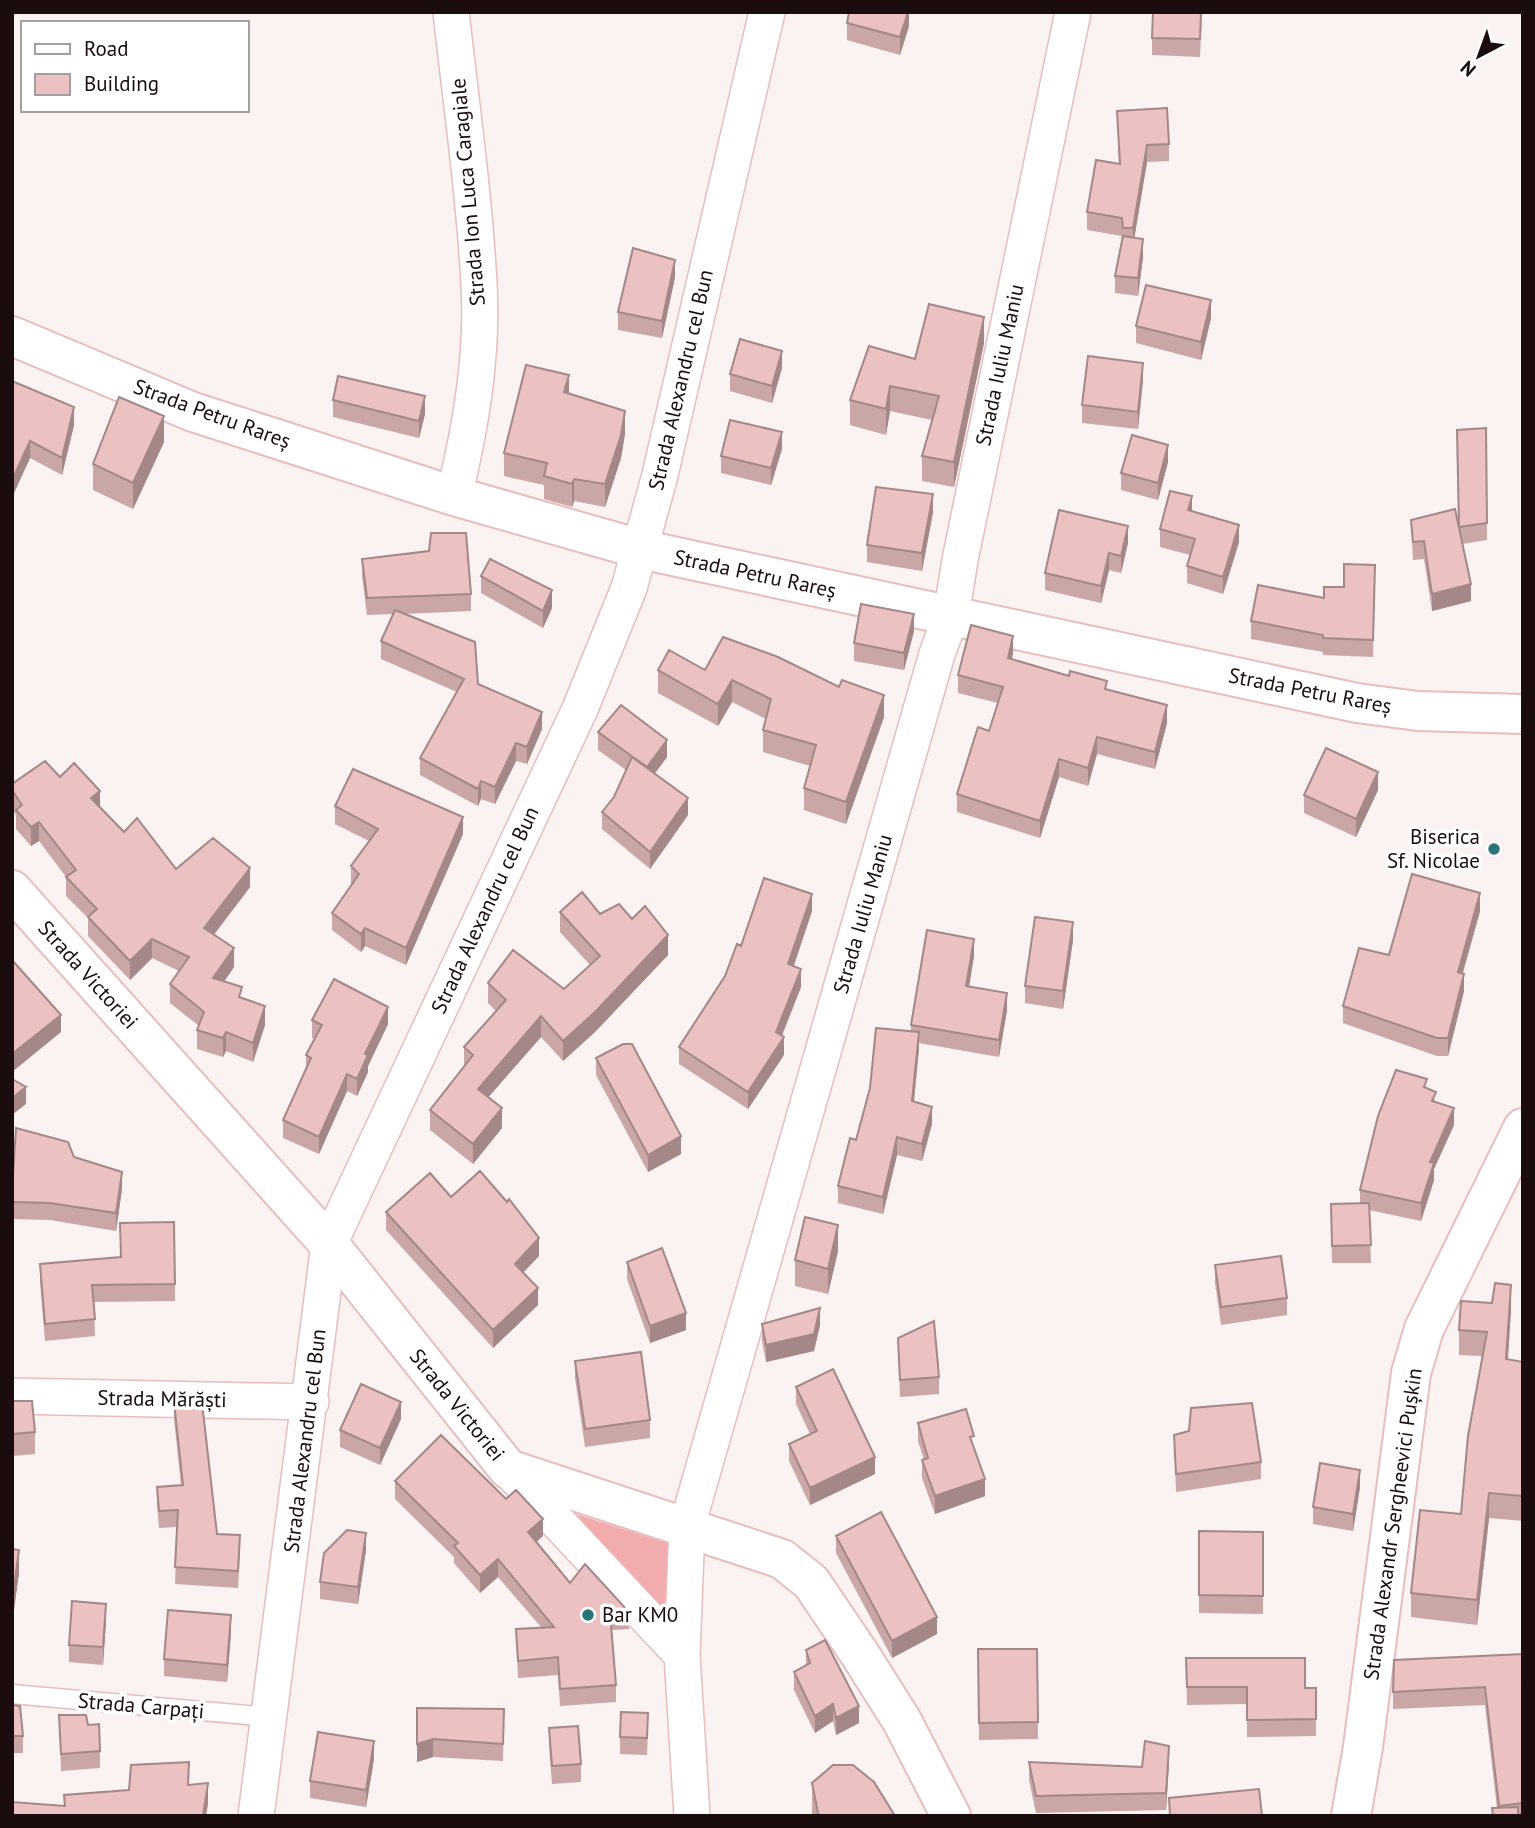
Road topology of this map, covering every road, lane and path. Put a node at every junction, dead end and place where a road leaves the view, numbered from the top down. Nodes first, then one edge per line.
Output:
1 (451, 12) edge
2 (768, 12) edge
3 (1073, 12) edge
4 (12, 336) edge
5 (454, 496) junction
6 (640, 549) junction
7 (951, 616) junction
8 (1523, 714) edge
9 (12, 890) edge
10 (1523, 1128) edge
11 (329, 1244) junction
12 (12, 1396) edge
13 (311, 1402) junction
14 (508, 1469) junction
15 (687, 1526) junction
16 (681, 1656) junction
17 (12, 1694) edge
18 (269, 1717) junction
19 (256, 1816) edge
20 (692, 1816) edge
21 (951, 1816) edge
22 (1351, 1816) edge

1 - 5 street, Strada Ion Luca Caragiale
2 - 6 street, Strada Alexandru cel Bun
3 - 7 street, Strada Iuliu Maniu
4 - 5 street, Strada Petru Rareș
5 - 6 street, Strada Petru Rareș
6 - 7 street, Strada Petru Rareș
6 - 11 street, Strada Alexandru cel Bun
7 - 8 street, Strada Petru Rareș
7 - 15 street, Strada Iuliu Maniu
9 - 11 street, Strada Victoriei
10 - 22 street, Strada Alexandr Sergheevici Pușkin
11 - 13 street, Strada Alexandru cel Bun
11 - 14 street, Strada Victoriei
12 - 13 street, Strada Mărăști
13 - 18 street, Strada Alexandru cel Bun
14 - 15 street, Strada Victoriei
14 - 16 street
15 - 16 street, Strada Iuliu Maniu
15 - 21 street, Strada Victoriei
16 - 20 street, Strada Iuliu Maniu
17 - 18 lane, Strada Carpați
18 - 19 street, Strada Alexandru cel Bun

